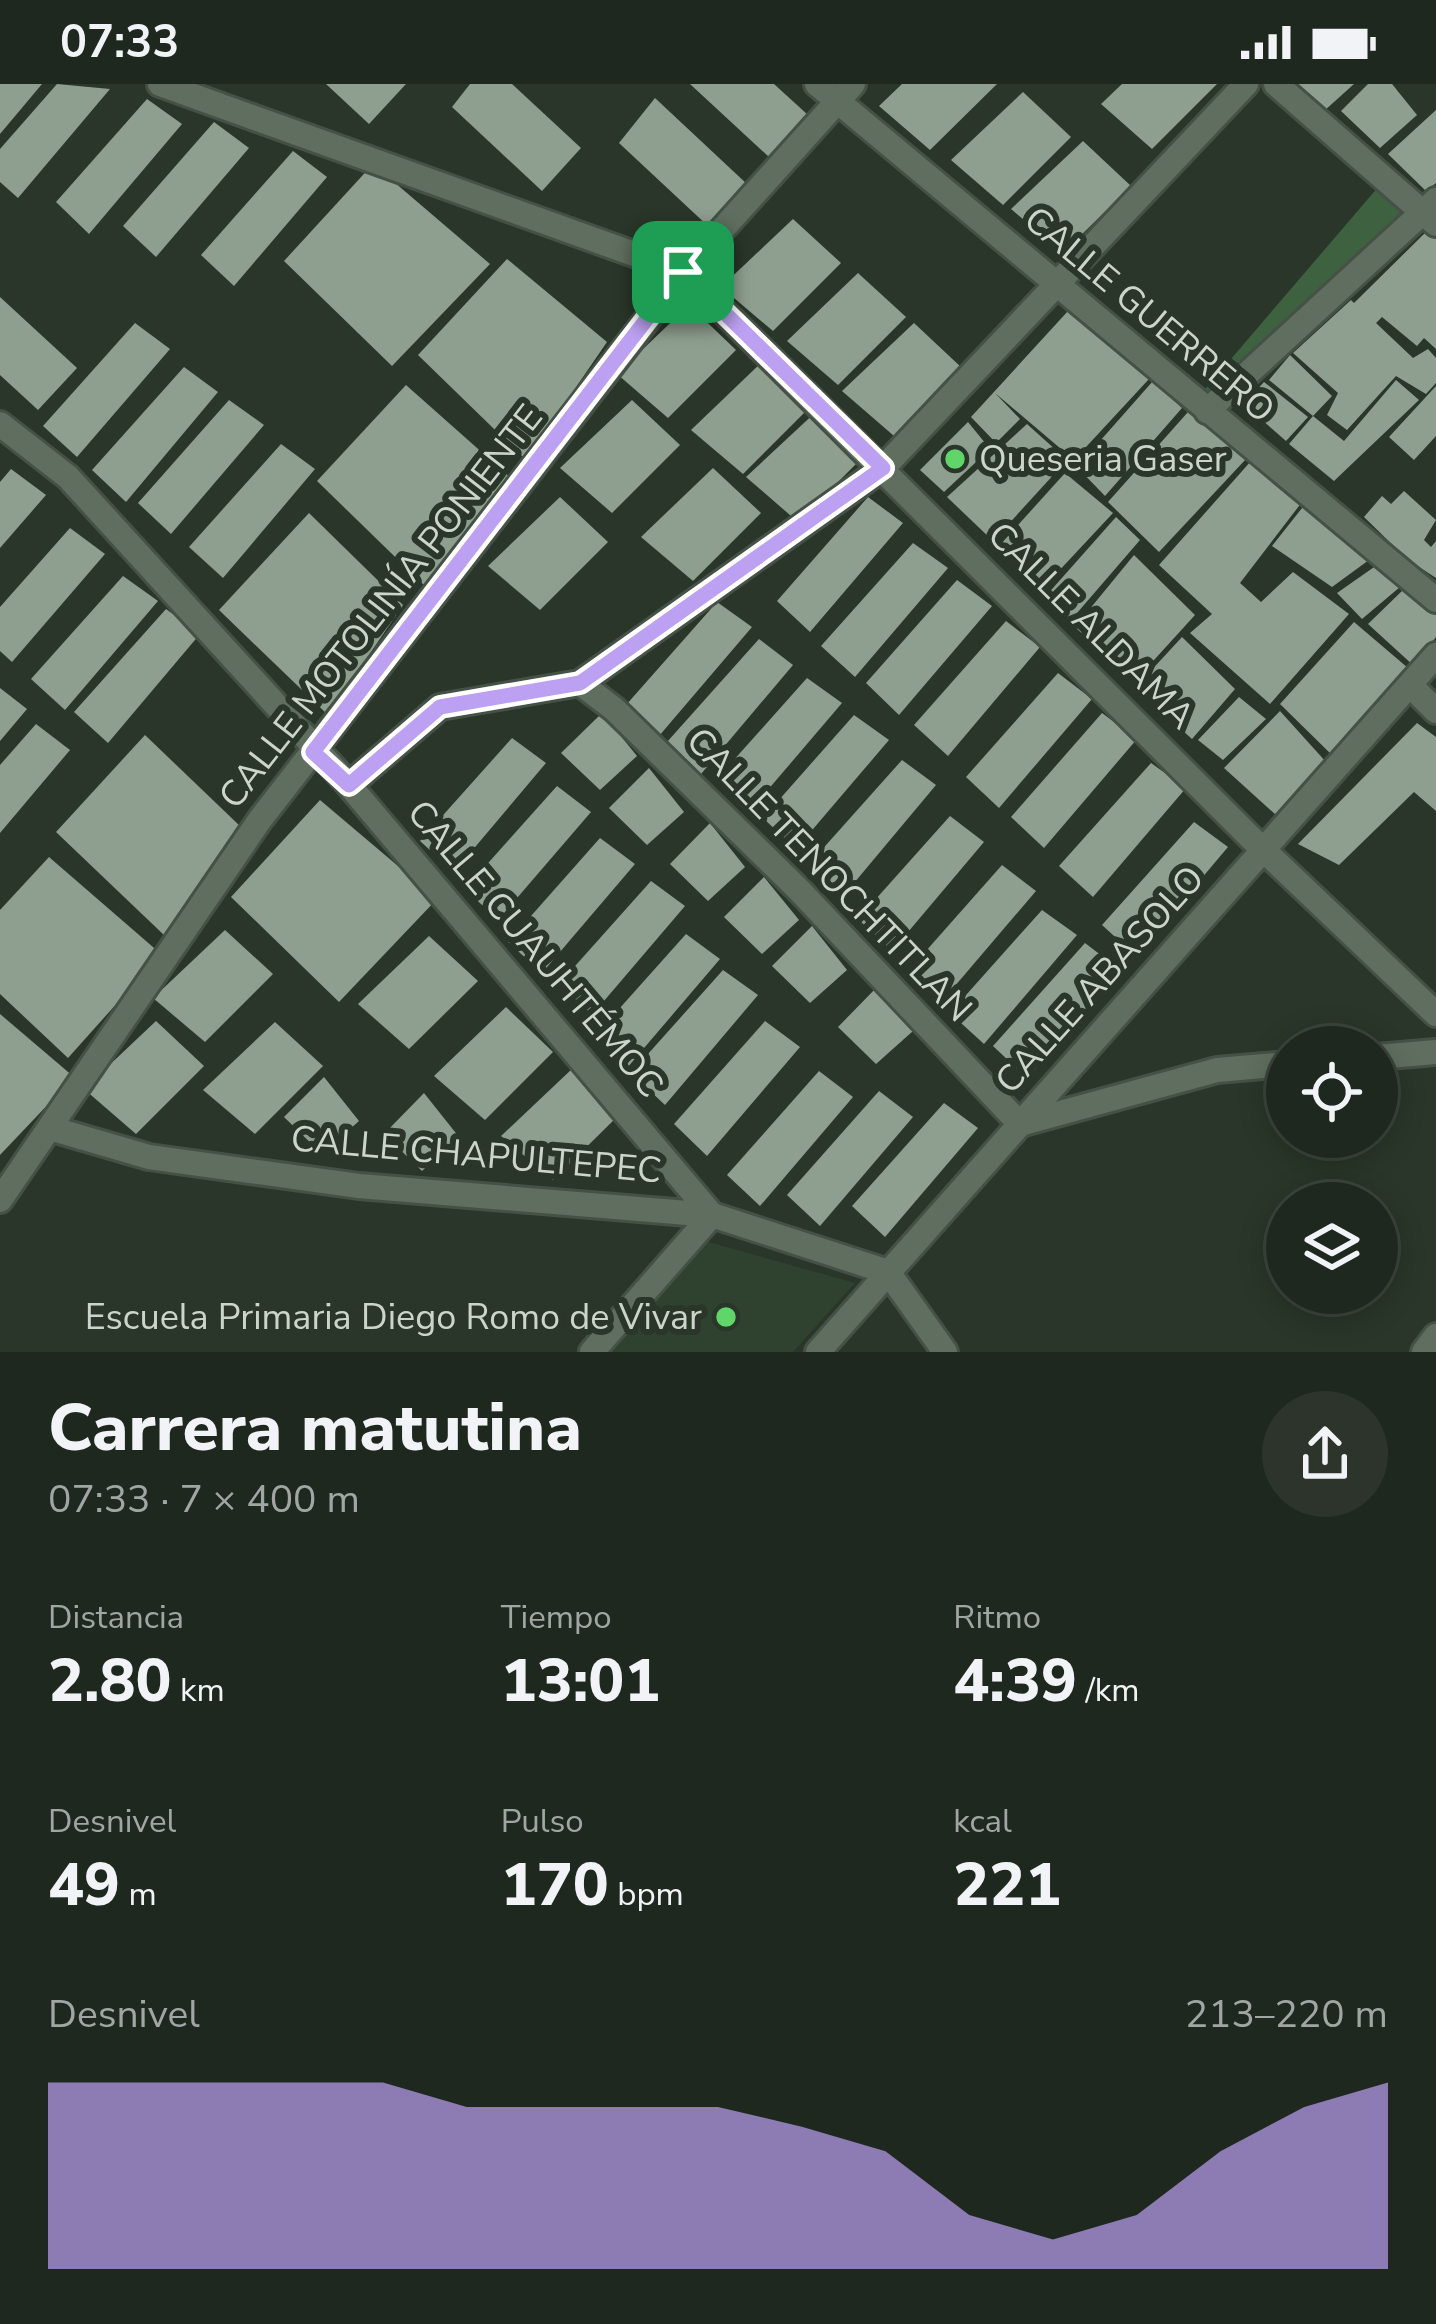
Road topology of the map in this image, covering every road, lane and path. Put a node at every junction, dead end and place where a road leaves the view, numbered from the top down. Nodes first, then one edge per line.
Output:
1 (160, 84) edge
2 (817, 84) edge
3 (1246, 84) edge
4 (1276, 84) edge
5 (845, 93) edge
6 (1432, 212) edge
7 (683, 272) junction
8 (1057, 284) junction
9 (1207, 411) junction
10 (0, 424) edge
11 (883, 468) junction
12 (1436, 600) edge
13 (1436, 655) edge
14 (580, 683) junction
15 (1410, 685) junction
16 (1436, 711) edge
17 (313, 752) junction
18 (349, 785) junction
19 (1263, 849) junction
20 (1436, 1014) edge
21 (1436, 1052) edge
22 (1398, 1055) edge
23 (1266, 1066) edge
24 (1020, 1124) junction
25 (52, 1129) junction
26 (0, 1200) edge
27 (712, 1215) junction
28 (888, 1272) junction
29 (1436, 1336) edge
30 (592, 1352) edge
31 (818, 1352) edge
32 (945, 1352) edge
33 (1424, 1352) edge

1 - 7 street, CALLE ALDAMA
2 - 5 street, CALLE GUERRERO
3 - 8 street
4 - 6 street
5 - 7 street, CALLE MOTOLINÍA PONIENTE
5 - 8 street, CALLE GUERRERO
6 - 9 street
7 - 11 street, CALLE ALDAMA
7 - 17 street, CALLE MOTOLINÍA PONIENTE
8 - 9 street, CALLE GUERRERO
8 - 11 street
9 - 12 street, CALLE GUERRERO
10 - 17 street, CALLE CUAUHTÉMOC
11 - 14 street
11 - 19 street, CALLE ALDAMA
13 - 15 street, CALLE ABASOLO
14 - 18 street
14 - 24 street, CALLE TENOCHTITLAN
15 - 16 street
15 - 19 street, CALLE ABASOLO
17 - 18 street, CALLE CUAUHTÉMOC
17 - 25 street, CALLE MOTOLINÍA PONIENTE
18 - 27 street, CALLE CUAUHTÉMOC
19 - 20 street, CALLE ALDAMA
19 - 24 street, CALLE ABASOLO
21 - 22 street
23 - 24 street
24 - 28 street, CALLE ABASOLO
25 - 26 street, CALLE MOTOLINÍA PONIENTE
25 - 27 street, CALLE CHAPULTEPEC
27 - 28 street, CALLE CHAPULTEPEC
27 - 30 street
28 - 31 street, CALLE ABASOLO
28 - 32 street
29 - 33 street

